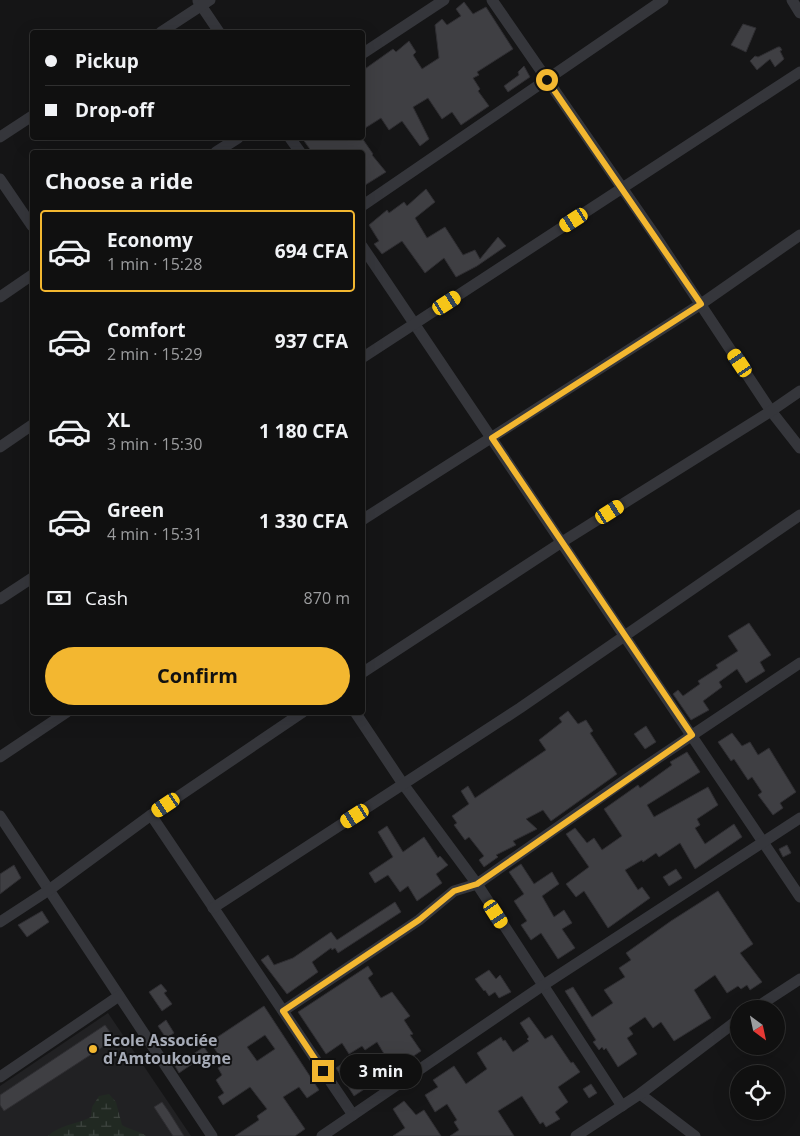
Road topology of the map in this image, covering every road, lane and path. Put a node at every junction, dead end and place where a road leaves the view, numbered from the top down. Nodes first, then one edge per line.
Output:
1 (444, 0) edge
2 (492, 0) edge
3 (663, 0) edge
4 (792, 0) edge
5 (203, 2) edge
6 (800, 12) edge
7 (164, 30) edge
8 (218, 30) edge
9 (365, 52) edge
10 (800, 72) edge
11 (547, 80) junction
12 (30, 117) edge
13 (0, 137) edge
14 (235, 140) edge
15 (219, 150) edge
16 (0, 179) edge
17 (622, 188) junction
18 (365, 204) edge
19 (30, 223) edge
20 (800, 235) edge
21 (365, 250) edge
22 (30, 276) edge
23 (0, 297) edge
24 (701, 304) junction
25 (415, 324) junction
26 (365, 356) edge
27 (800, 391) edge
28 (771, 411) junction
29 (30, 426) edge
30 (492, 438) junction
31 (0, 447) edge
32 (800, 448) edge
33 (800, 515) edge
34 (365, 518) edge
35 (562, 542) junction
36 (30, 579) edge
37 (0, 600) edge
38 (624, 636) junction
39 (800, 663) edge
40 (365, 671) edge
41 (63, 715) edge
42 (299, 715) edge
43 (357, 715) edge
44 (692, 735) junction
45 (0, 757) edge
46 (403, 784) junction
47 (151, 815) junction
48 (0, 816) edge
49 (800, 818) edge
50 (764, 843) junction
51 (477, 884) junction
52 (49, 890) junction
53 (800, 897) edge
54 (213, 908) junction
55 (0, 922) edge
56 (800, 979) edge
57 (542, 986) junction
58 (119, 996) junction
59 (768, 1000) edge
60 (283, 1011) junction
61 (730, 1026) edge
62 (0, 1077) edge
63 (640, 1094) junction
64 (622, 1106) junction
65 (353, 1115) junction
66 (212, 1136) edge
67 (322, 1136) edge
68 (576, 1136) edge
69 (695, 1136) edge

1 - 9 street
2 - 11 street
3 - 11 street
4 - 6 street
5 - 7 street
5 - 8 street
10 - 17 street
11 - 17 street
11 - 18 street
12 - 13 street
14 - 15 street
16 - 19 street
17 - 24 street
17 - 25 street
20 - 24 street
21 - 25 street
22 - 23 street
24 - 28 street
24 - 30 street
25 - 26 street
25 - 30 street
27 - 28 street
28 - 32 street
28 - 35 street
29 - 31 street
30 - 34 street
30 - 35 street
33 - 38 street
35 - 38 street
35 - 40 street
36 - 37 street
38 - 44 street
38 - 46 street
39 - 44 street
41 - 45 street
42 - 47 street
43 - 46 street
44 - 50 street
44 - 51 street
46 - 51 street
46 - 54 street
47 - 52 street
47 - 54 street
48 - 52 street
49 - 50 street
50 - 53 street
50 - 57 street
51 - 57 street
51 - 60 street
52 - 55 street
52 - 58 street
54 - 60 street
56 - 59 street
57 - 64 street
57 - 65 street
58 - 62 street
58 - 66 street
60 - 65 street
61 - 63 street
63 - 64 street
63 - 69 street
64 - 68 street
65 - 67 street

